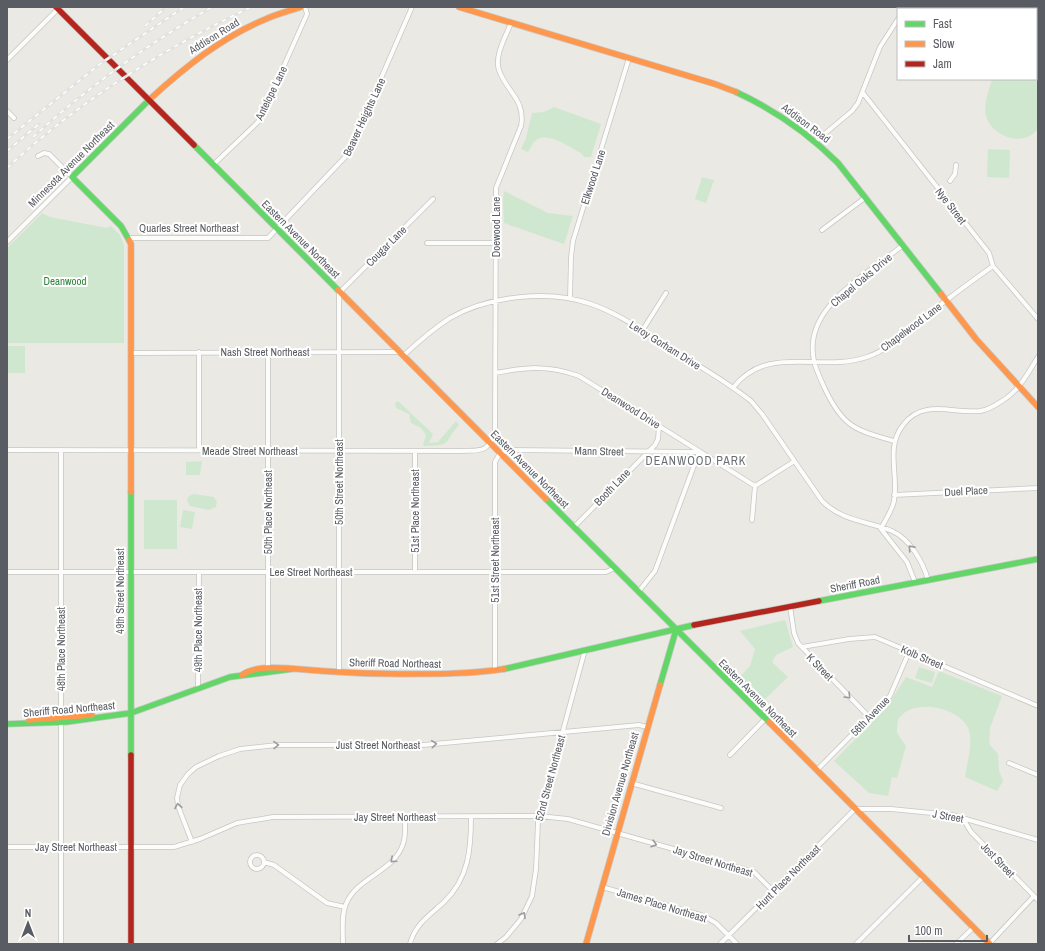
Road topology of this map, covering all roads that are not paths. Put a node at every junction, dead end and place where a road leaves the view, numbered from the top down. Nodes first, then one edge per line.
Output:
1 (301, 7) edge
2 (305, 7) edge
3 (412, 7) edge
4 (459, 7) edge
5 (58, 8) edge
6 (897, 21) edge
7 (511, 23) junction
8 (629, 58) junction
9 (7, 60) edge
10 (863, 93) junction
11 (149, 101) junction
12 (7, 111) edge
13 (14, 118) dead end
14 (816, 141) junction
15 (38, 156) dead end
16 (213, 165) junction
17 (956, 165) dead end
18 (72, 177) junction
19 (950, 181) dead end
20 (866, 197) junction
21 (432, 199) dead end
22 (277, 229) junction
23 (822, 230) dead end
24 (129, 238) junction
25 (7, 242) edge
26 (427, 243) dead end
27 (496, 243) junction
28 (903, 245) junction
29 (992, 266) junction
30 (339, 293) junction
31 (666, 293) dead end
32 (570, 298) junction
33 (496, 301) junction
34 (946, 301) junction
35 (1038, 319) edge
36 (642, 331) junction
37 (131, 352) junction
38 (199, 352) junction
39 (268, 352) junction
40 (339, 352) junction
41 (401, 354) junction
42 (1038, 357) edge
43 (814, 361) junction
44 (495, 373) junction
45 (1019, 387) junction
46 (733, 388) junction
47 (1038, 407) edge
48 (659, 426) junction
49 (894, 441) junction
50 (491, 444) junction
51 (7, 450) edge
52 (61, 450) junction
53 (131, 450) junction
54 (199, 450) junction
55 (268, 450) junction
56 (339, 450) junction
57 (415, 451) junction
58 (647, 452) junction
59 (699, 452) junction
60 (500, 453) junction
61 (794, 462) junction
62 (755, 486) junction
63 (1038, 488) edge
64 (894, 495) junction
65 (752, 520) dead end
66 (574, 527) junction
67 (881, 529) junction
68 (1038, 558) edge
69 (615, 568) junction
70 (7, 572) edge
71 (61, 572) junction
72 (130, 572) junction
73 (199, 572) junction
74 (268, 572) junction
75 (339, 572) junction
76 (415, 572) junction
77 (495, 572) junction
78 (928, 580) junction
79 (916, 582) junction
80 (639, 591) junction
81 (790, 606) junction
82 (676, 630) junction
83 (802, 648) junction
84 (585, 650) junction
85 (909, 652) junction
86 (495, 669) junction
87 (268, 670) junction
88 (339, 672) junction
89 (198, 687) junction
90 (1038, 706) edge
91 (131, 711) junction
92 (869, 717) junction
93 (765, 719) junction
94 (61, 720) junction
95 (7, 721) edge
96 (7, 724) edge
97 (647, 727) junction
98 (563, 732) junction
99 (730, 755) dead end
100 (1009, 763) dead end
101 (817, 770) junction
102 (1038, 775) edge
103 (631, 783) junction
104 (720, 808) dead end
105 (855, 809) junction
106 (539, 816) junction
107 (405, 817) junction
108 (471, 817) junction
109 (962, 817) junction
110 (616, 833) junction
111 (1038, 840) edge
112 (192, 842) junction
113 (7, 847) edge
114 (61, 847) junction
115 (130, 847) junction
116 (264, 862) dead end
117 (923, 877) junction
118 (602, 887) junction
119 (773, 891) junction
120 (1034, 896) junction
121 (1038, 900) edge
122 (345, 907) junction
123 (973, 928) junction
124 (728, 936) junction
125 (61, 944) edge
126 (130, 944) edge
127 (343, 944) edge
128 (410, 944) edge
129 (497, 944) edge
130 (586, 944) edge
131 (720, 944) edge
132 (737, 944) edge
133 (856, 944) edge
134 (956, 944) edge
135 (990, 944) edge

1 - 11 main road, Addison Road
2 - 16 street, Antelope Lane
3 - 22 street, Beaver Heights Lane
4 - 7 main road, Addison Road
5 - 9 street
5 - 11 main road, Eastern Avenue Northeast
6 - 10 street
7 - 8 main road, Addison Road
7 - 27 street, Doewood Lane
8 - 14 main road, Addison Road
8 - 32 street, Elkwood Lane
10 - 14 street
10 - 29 street, Nye Street
11 - 16 main road, Eastern Avenue Northeast
11 - 18 main road, Minnesota Avenue Northeast
12 - 13 street
14 - 20 main road, Addison Road
15 - 18 street, Quarles Street Northeast
16 - 22 main road, Eastern Avenue Northeast
17 - 19 street
18 - 24 main road, Quarles Street Northeast
18 - 25 street, Minnesota Avenue Northeast
20 - 23 street
20 - 28 main road, Addison Road
21 - 30 street, Cougar Lane
22 - 24 street, Quarles Street Northeast
22 - 30 main road, Eastern Avenue Northeast
24 - 37 main road, 49th Street Northeast
26 - 27 street
27 - 33 street, Doewood Lane
28 - 34 main road, Addison Road
28 - 43 street, Chapel Oaks Drive
29 - 34 street, Chapelwood Lane
29 - 35 street, Nye Street
30 - 40 street, 50th Street Northeast
30 - 41 main road, Eastern Avenue Northeast
31 - 36 street
32 - 33 street, Leroy Gorham Drive
32 - 36 street, Leroy Gorham Drive
33 - 41 street, Leroy Gorham Drive
33 - 44 street, Doewood Lane
34 - 43 street, Chapelwood Lane
34 - 45 main road, Addison Road
36 - 46 street, Leroy Gorham Drive
37 - 38 street, Nash Street Northeast
37 - 53 main road, 49th Street Northeast
38 - 39 street, Nash Street Northeast
38 - 54 street
39 - 40 street, Nash Street Northeast
39 - 55 street, 50th Place Northeast
40 - 41 street, Nash Street Northeast
40 - 56 street, 50th Street Northeast
41 - 50 main road, Eastern Avenue Northeast
42 - 45 street
43 - 46 street, Chapelwood Lane
43 - 49 street, Chapel Oaks Drive
44 - 48 street, Deanwood Drive
44 - 50 street, Doewood Lane
45 - 47 main road, Addison Road
45 - 49 street
46 - 61 street, Leroy Gorham Drive
48 - 58 street, Booth Lane
48 - 59 street, Deanwood Drive
49 - 64 street
50 - 57 street, Meade Street Northeast
50 - 60 main road, Eastern Avenue Northeast
51 - 52 street, Meade Street Northeast
52 - 53 street, Meade Street Northeast
52 - 71 street, 48th Place Northeast
53 - 54 street, Meade Street Northeast
53 - 72 main road, 49th Street Northeast
54 - 55 street, Meade Street Northeast
55 - 56 street, Meade Street Northeast
55 - 74 street, 50th Place Northeast
56 - 57 street, Meade Street Northeast
56 - 75 street, 50th Street Northeast
57 - 76 street, 51st Place Northeast
58 - 59 street, Mann Street
58 - 60 street, Mann Street
58 - 66 street, Booth Lane
59 - 62 street, Deanwood Drive
59 - 80 street
60 - 66 main road, Eastern Avenue Northeast
60 - 77 street, 51st Street Northeast
61 - 62 street
61 - 67 street, Leroy Gorham Drive
62 - 65 street
63 - 64 street, Duel Place
64 - 67 street
66 - 69 main road, Eastern Avenue Northeast
78 -> 67 street, Leroy Gorham Drive
67 - 79 street
68 - 78 main road, Sheriff Road
69 - 77 street, Lee Street Northeast
69 - 80 main road, Eastern Avenue Northeast
70 - 71 street, Lee Street Northeast
71 - 72 street, Lee Street Northeast
71 - 94 street, 48th Place Northeast
72 - 73 street, Lee Street Northeast
72 - 91 main road, 49th Street Northeast
73 - 74 street, Lee Street Northeast
73 - 89 street, 49th Place Northeast
74 - 75 street, Lee Street Northeast
74 - 87 street, 50th Place Northeast
75 - 76 street, Lee Street Northeast
75 - 88 street, 50th Street Northeast
76 - 77 street, Lee Street Northeast
77 - 86 street, 51st Street Northeast
78 - 79 main road, Sheriff Road
79 - 81 main road, Sheriff Road
80 - 82 main road, Eastern Avenue Northeast
81 - 82 main road, Sheriff Road
81 - 83 street, K Street
82 - 84 main road, Sheriff Road Northeast
82 - 93 main road, Eastern Avenue Northeast
82 - 97 main road, Division Avenue Northeast
83 - 85 street, Kolb Street
83 -> 92 street, K Street
84 - 86 main road, Sheriff Road Northeast
84 - 98 street, 52nd Street Northeast
85 - 90 street, Kolb Street
85 - 92 street, 56th Avenue
86 - 88 main road, Sheriff Road Northeast
87 - 88 main road, Sheriff Road Northeast
87 - 89 main road, Sheriff Road Northeast
89 - 91 main road, Sheriff Road Northeast
91 - 94 main road, Sheriff Road Northeast
91 - 115 main road, 49th Street Northeast
92 - 101 street, 56th Avenue
93 - 99 street
93 - 101 main road, Eastern Avenue Northeast
94 - 95 main road, Sheriff Road Northeast
94 - 96 main road, Sheriff Road Northeast
94 - 114 street, 48th Place Northeast
97 - 98 street, Just Street Northeast
97 - 103 main road, Division Avenue Northeast
98 - 106 street, 52nd Street Northeast
112 -> 98 street, Just Street Northeast
100 - 102 street
101 - 105 main road, Eastern Avenue Northeast
103 - 104 street
103 - 110 main road, Division Avenue Northeast
105 - 109 street, J Street
105 - 117 main road, Eastern Avenue Northeast
105 - 119 street, Hunt Place Northeast
106 - 108 street, Jay Street Northeast
106 - 110 street, Jay Street Northeast
129 -> 106 street, 52nd Street Northeast
107 - 108 street, Jay Street Northeast
107 - 112 street, Jay Street Northeast
107 -> 122 street
108 - 128 street
109 - 111 street, J Street
109 - 120 street, Jost Street
110 - 118 main road, Division Avenue Northeast
110 -> 119 street, Jay Street Northeast
112 - 115 street, Jay Street Northeast
113 - 114 street, Jay Street Northeast
114 - 115 street, Jay Street Northeast
114 - 125 street, 48th Place Northeast
115 - 126 main road, 49th Street Northeast
116 - 122 street
117 - 123 main road, Eastern Avenue Northeast
117 - 133 street
118 - 124 street, James Place Northeast
118 - 130 main road, Division Avenue Northeast
119 - 124 street, Hunt Place Northeast
120 - 121 street, Jost Street
120 - 135 street
122 - 127 street
123 - 134 street
123 - 135 main road, Eastern Avenue Northeast
124 - 131 street, Hunt Place Northeast
124 - 132 street, James Place Northeast

